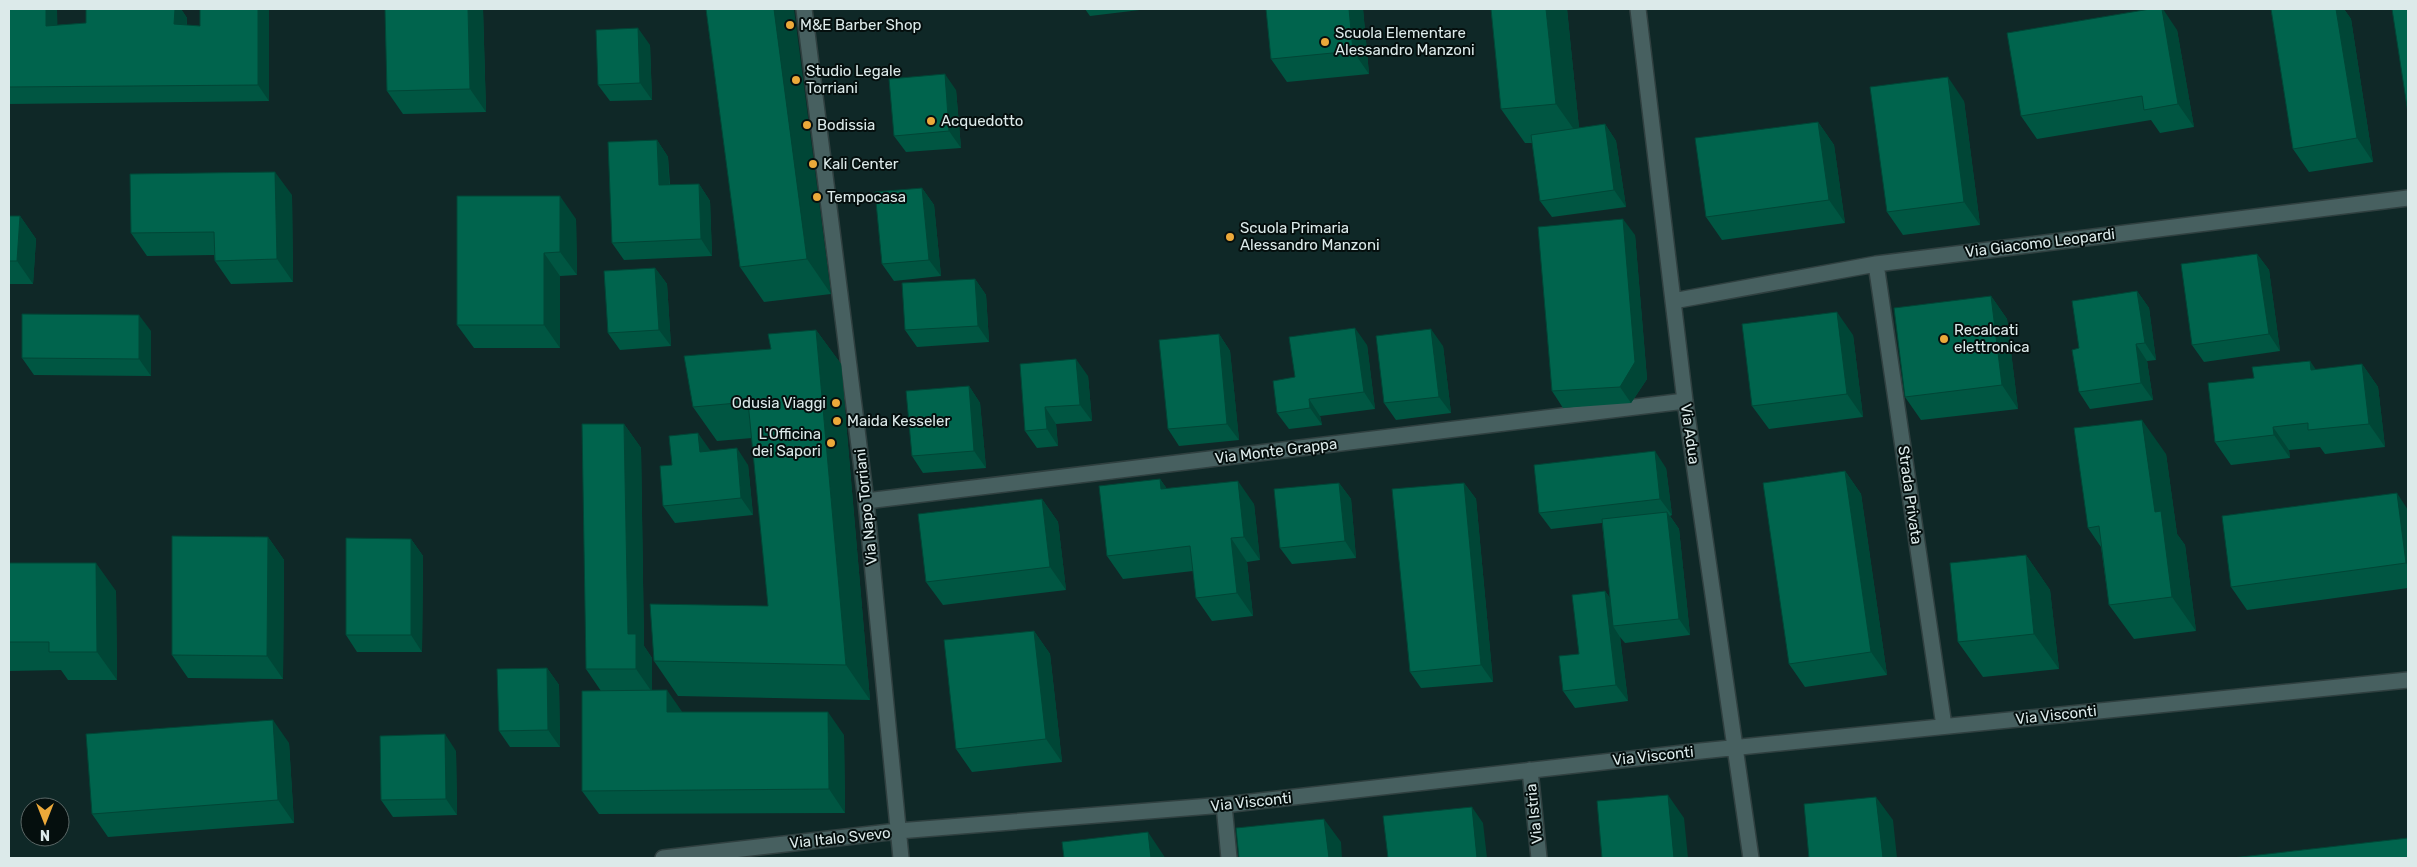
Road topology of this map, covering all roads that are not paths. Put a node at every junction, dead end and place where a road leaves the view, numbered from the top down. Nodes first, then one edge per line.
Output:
1 (804, 9) edge
2 (1638, 9) edge
3 (2408, 198) edge
4 (1876, 264) junction
5 (1673, 300) junction
6 (1685, 401) junction
7 (866, 501) junction
8 (2408, 680) edge
9 (1944, 726) junction
10 (1736, 748) junction
11 (1530, 770) junction
12 (1224, 805) junction
13 (898, 831) junction
14 (663, 858) edge
15 (901, 858) edge
16 (1229, 858) edge
17 (1539, 858) edge
18 (1751, 858) edge

1 - 7 street, Via Napo Torriani
2 - 5 street, Via Adua
3 - 4 street, Via Giacomo Leopardi
4 - 5 street, Via Giacomo Leopardi
4 - 9 street, Strada Privata
5 - 6 street, Via Adua
6 - 7 street, Via Monte Grappa
6 - 10 street, Via Adua
7 - 13 street, Via Napo Torriani
8 - 9 street, Via Visconti
9 - 10 street, Via Visconti
10 - 11 street, Via Visconti
10 - 18 street, Via Adua
11 - 12 street, Via Visconti
11 - 17 street, Via Istria
12 - 13 street, Via Visconti
12 - 16 street
13 - 14 street, Via Italo Svevo
13 - 15 street, Via Napo Torriani

